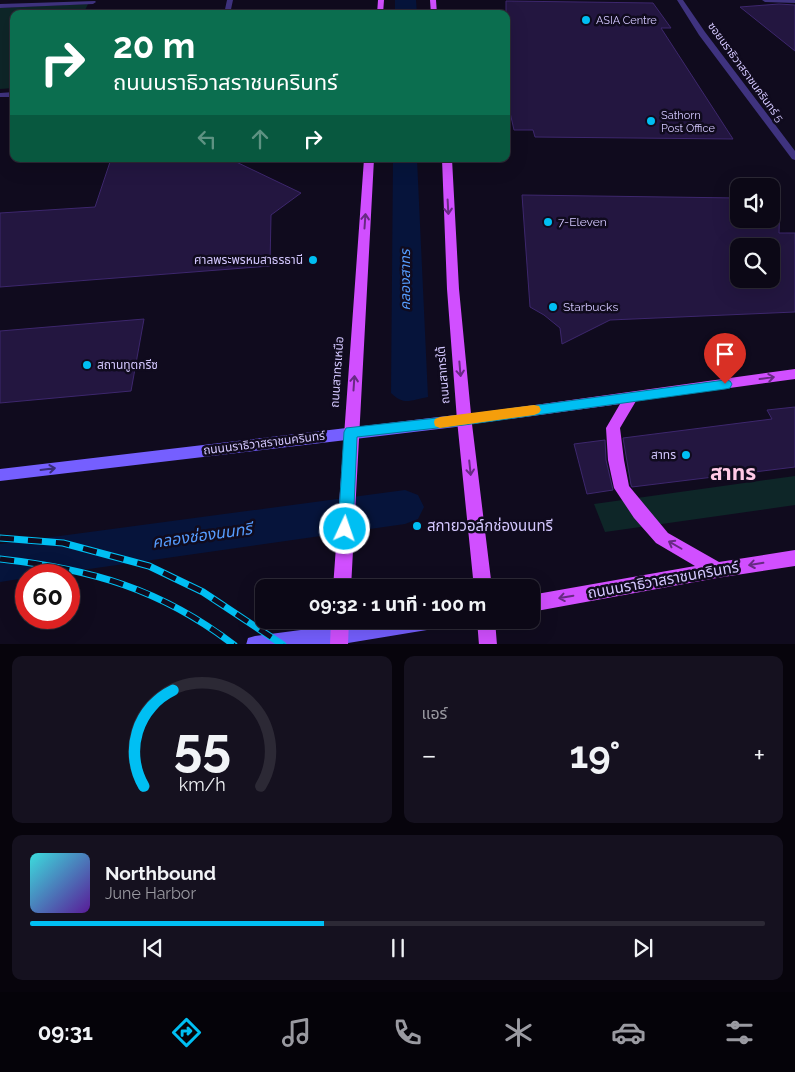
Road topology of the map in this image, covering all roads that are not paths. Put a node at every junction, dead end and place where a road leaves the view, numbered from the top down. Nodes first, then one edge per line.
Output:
1 (680, 0) edge
2 (765, 0) edge
3 (795, 1) edge
4 (93, 3) edge
5 (0, 6) edge
6 (795, 156) edge
7 (369, 162) edge
8 (447, 162) edge
9 (795, 374) edge
10 (632, 396) junction
11 (464, 420) junction
12 (351, 432) junction
13 (0, 475) edge
14 (795, 558) edge
15 (717, 570) junction
16 (343, 579) edge
17 (482, 579) edge
18 (540, 602) edge
19 (368, 629) edge
20 (487, 629) edge
21 (339, 633) edge
22 (255, 644) edge
23 (488, 644) edge

1 - 6 street, ซอยนราธิวาสราชนครินทร์ 5
2 - 3 street
4 - 5 street
12 -> 7 main road, ถนนสาทรเหนือ
8 -> 11 main road, ถนนสาทรใต้
10 -> 9 main road, ถนนนราธิวาสราชนครินทร์
10 - 11 main road, ถนนนราธิวาสราชนครินทร์
15 -> 10 main road
11 - 12 main road, ถนนนราธิวาสราชนครินทร์
11 -> 17 main road, ถนนสาทรใต้
13 -> 12 main road, ถนนนราธิวาสราชนครินทร์
12 - 16 main road, ถนนสาทรเหนือ
14 -> 15 main road, ถนนนราธิวาสราชนครินทร์
15 -> 18 main road, ถนนนราธิวาสราชนครินทร์
19 - 21 main road
20 - 23 main road
21 - 22 main road

